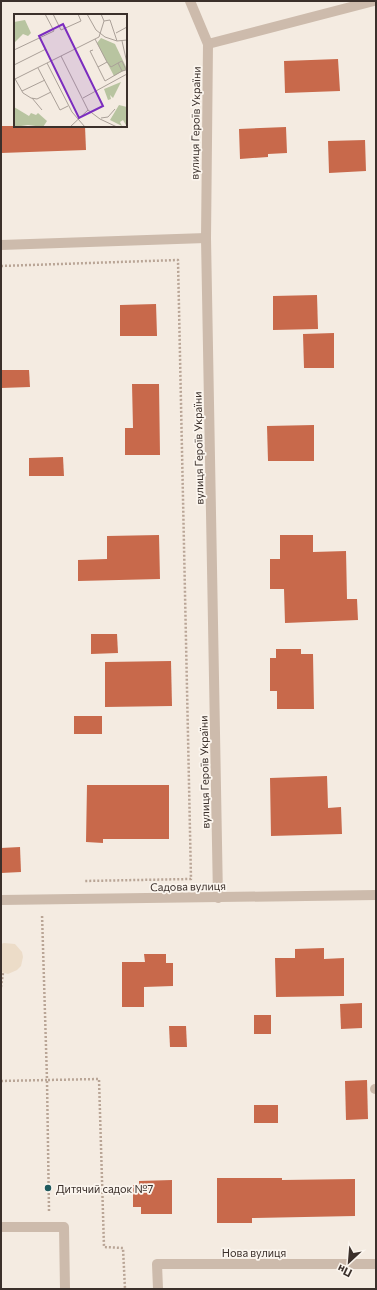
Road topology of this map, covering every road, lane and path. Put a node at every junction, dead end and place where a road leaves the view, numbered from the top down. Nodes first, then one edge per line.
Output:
1 (190, 1) edge
2 (374, 1) edge
3 (208, 44) junction
4 (206, 238) junction
5 (1, 245) edge
6 (1, 266) edge
7 (80, 881) dead end
8 (376, 895) edge
9 (218, 898) junction
10 (1, 900) edge
11 (41, 900) junction
12 (4, 973) dead end
13 (1, 987) edge
14 (47, 1080) junction
15 (1, 1081) edge
16 (1, 1227) edge
17 (50, 1227) junction
18 (376, 1264) edge
19 (65, 1289) edge
20 (125, 1289) edge
21 (158, 1289) edge

1 - 3 street, вулиця Героїв України
2 - 3 street
3 - 4 street, вулиця Героїв України
4 - 5 street
4 - 9 street, вулиця Героїв України
6 - 7 path
8 - 9 street, Садова вулиця
9 - 11 street, Садова вулиця
10 - 11 street, Садова вулиця
11 - 14 path
12 - 13 path
14 - 15 path
14 - 17 path
14 - 20 path
16 - 17 street
17 - 19 street
18 - 21 street, Нова вулиця

